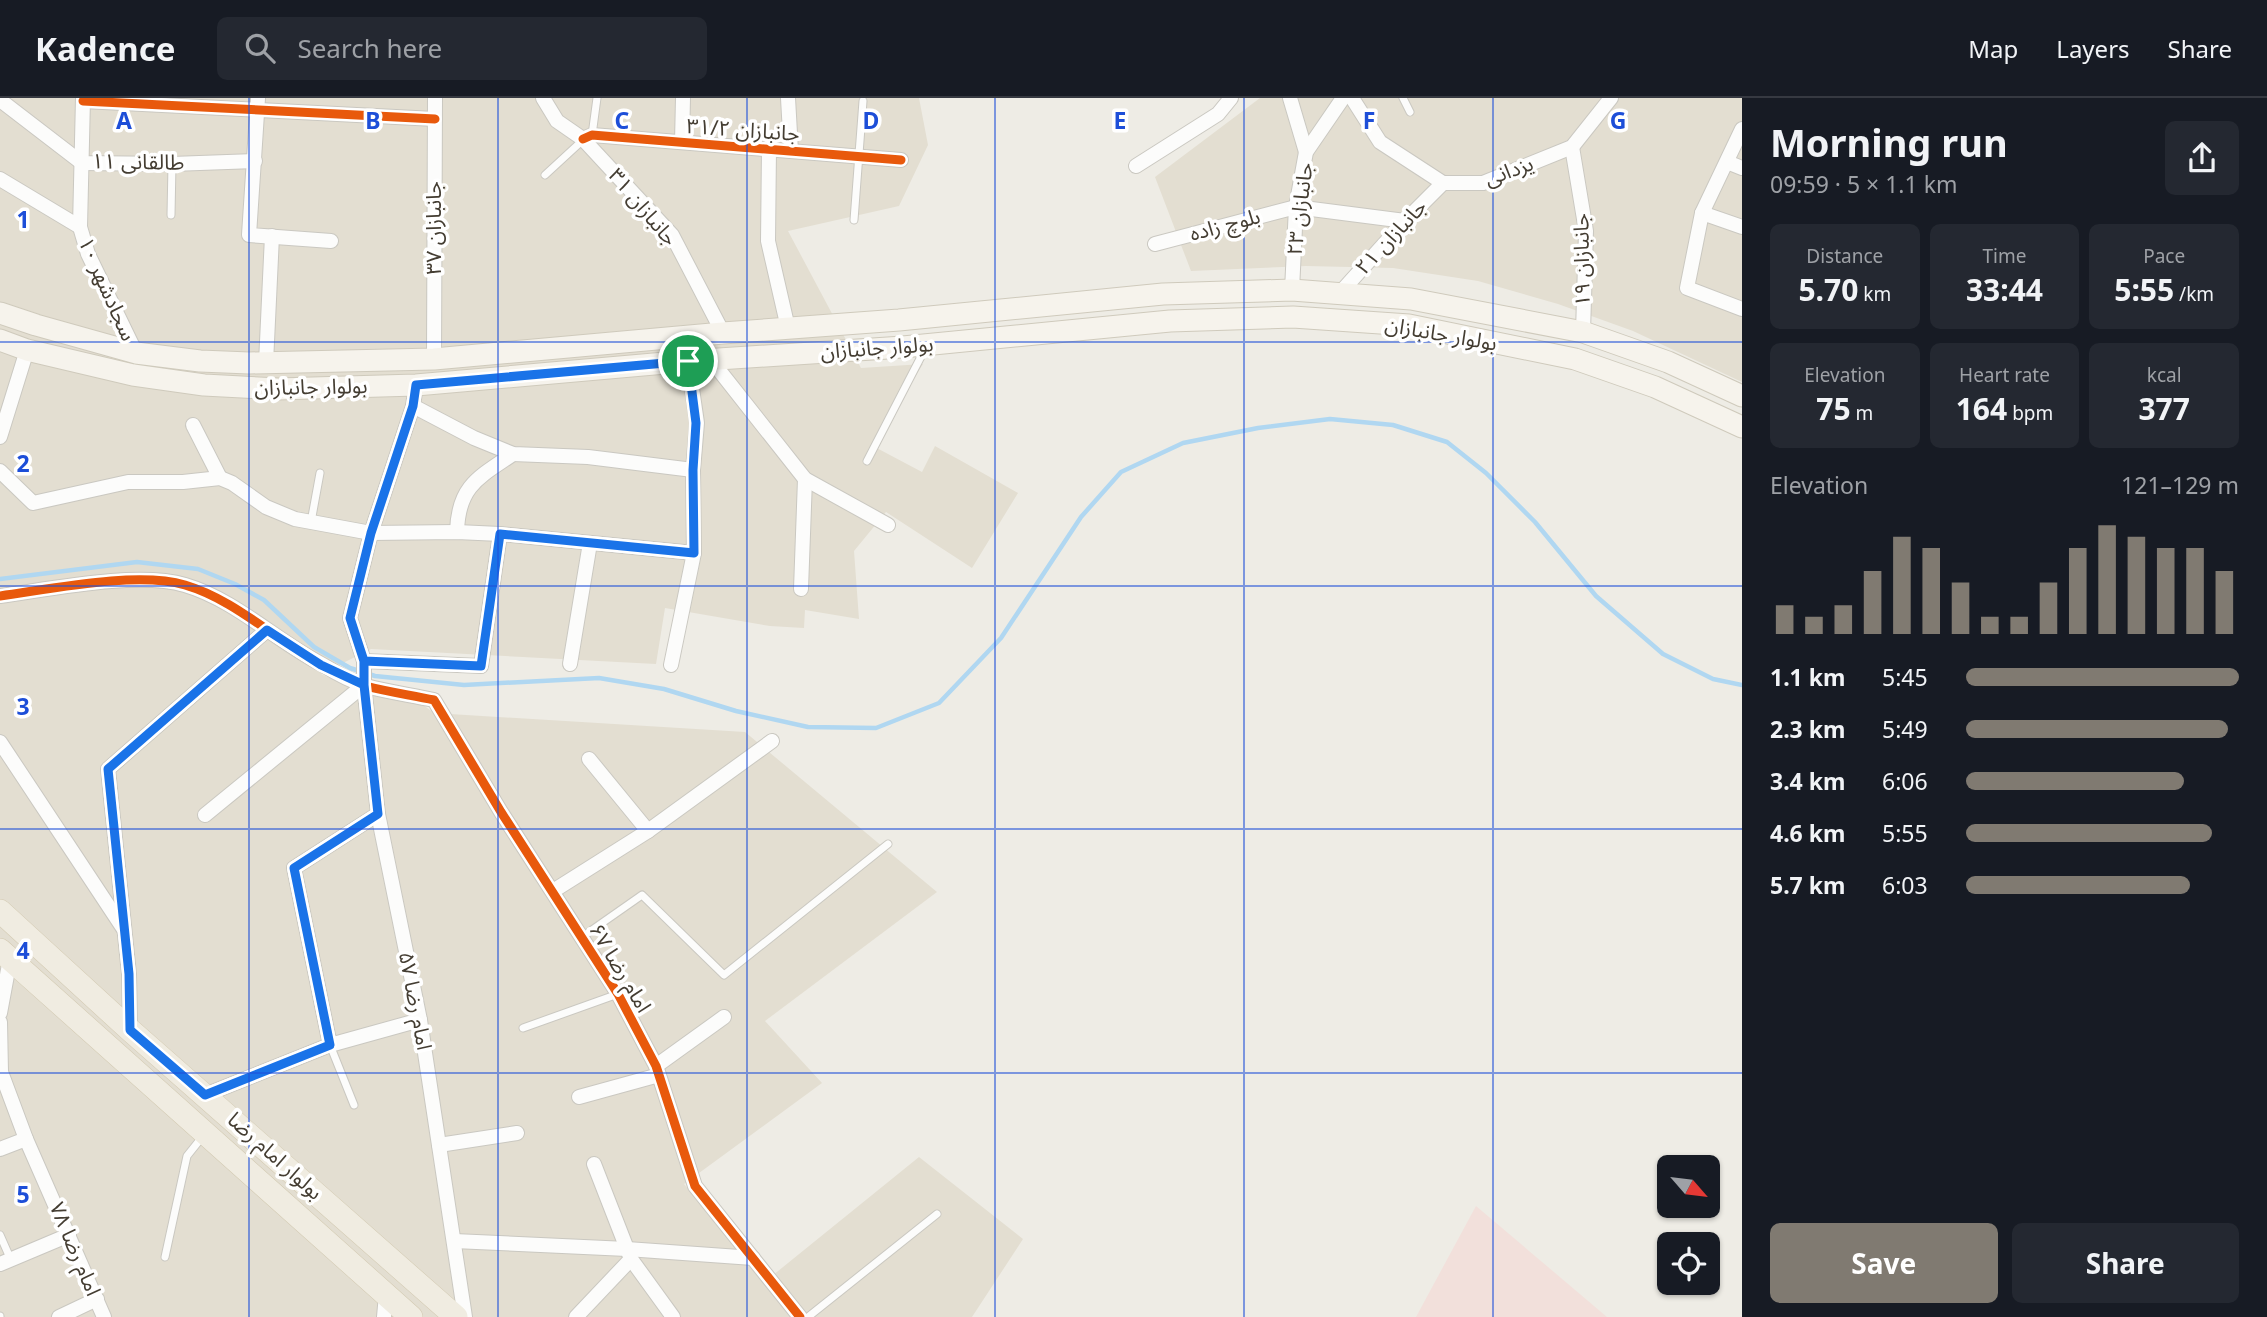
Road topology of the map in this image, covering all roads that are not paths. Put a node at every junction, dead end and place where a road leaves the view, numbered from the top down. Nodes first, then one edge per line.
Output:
1 (435, 98) edge
2 (543, 98) edge
3 (597, 98) edge
4 (683, 98) edge
5 (788, 98) edge
6 (1231, 98) edge
7 (1290, 98) edge
8 (1343, 98) edge
9 (1352, 98) edge
10 (1403, 98) edge
11 (1611, 98) edge
12 (0, 100) edge
13 (83, 100) edge
14 (863, 101) dead end
15 (258, 104) edge
16 (1410, 112) dead end
17 (435, 119) junction
18 (1742, 129) edge
19 (588, 137) junction
20 (682, 142) junction
21 (1572, 147) junction
22 (769, 149) junction
23 (791, 151) junction
24 (1306, 152) junction
25 (860, 157) junction
26 (901, 160) dead end
27 (255, 161) junction
28 (1727, 162) junction
29 (82, 163) junction
30 (172, 164) junction
31 (1136, 166) dead end
32 (1742, 168) edge
33 (545, 175) dead end
34 (0, 179) edge
35 (1443, 183) junction
36 (1296, 207) junction
37 (1702, 213) junction
38 (171, 215) dead end
39 (854, 220) dead end
40 (1405, 220) junction
41 (80, 227) junction
42 (1742, 227) edge
43 (272, 236) junction
44 (331, 241) dead end
45 (1155, 244) dead end
46 (1292, 290) junction
47 (1340, 293) junction
48 (1742, 309) edge
49 (0, 313) edge
50 (899, 320) junction
51 (788, 328) junction
52 (1583, 332) junction
53 (723, 333) junction
54 (0, 340) edge
55 (927, 345) junction
56 (903, 347) junction
57 (27, 350) junction
58 (136, 353) junction
59 (434, 359) junction
60 (711, 360) junction
61 (688, 361) junction
62 (266, 363) junction
63 (414, 395) junction
64 (1742, 396) edge
65 (193, 425) dead end
66 (1742, 427) edge
67 (0, 437) edge
68 (513, 454) junction
69 (867, 461) dead end
70 (693, 470) junction
71 (0, 471) edge
72 (320, 472) dead end
73 (220, 478) junction
74 (805, 479) junction
75 (311, 522) junction
76 (888, 525) dead end
77 (457, 532) junction
78 (371, 533) junction
79 (500, 534) junction
80 (590, 543) junction
81 (694, 553) junction
82 (801, 589) dead end
83 (0, 596) edge
84 (267, 630) junction
85 (364, 661) junction
86 (570, 664) dead end
87 (671, 665) dead end
88 (364, 685) junction
89 (772, 741) dead end
90 (0, 742) edge
91 (589, 759) dead end
92 (378, 814) junction
93 (205, 815) dead end
94 (648, 831) junction
95 (888, 844) dead end
96 (553, 891) junction
97 (0, 911) edge
98 (124, 930) junction
99 (582, 937) junction
100 (5, 955) edge
101 (618, 994) junction
102 (0, 1013) edge
103 (724, 1017) dead end
104 (420, 1020) junction
105 (0, 1022) edge
106 (523, 1028) dead end
107 (130, 1030) junction
108 (330, 1045) junction
109 (658, 1071) junction
110 (205, 1095) junction
111 (579, 1097) dead end
112 (354, 1105) dead end
113 (205, 1132) junction
114 (517, 1133) dead end
115 (26, 1139) junction
116 (439, 1145) junction
117 (0, 1149) edge
118 (594, 1164) dead end
119 (937, 1214) dead end
120 (0, 1235) edge
121 (69, 1235) junction
122 (454, 1241) junction
123 (629, 1254) junction
124 (165, 1257) dead end
125 (753, 1258) junction
126 (5, 1262) edge
127 (97, 1299) junction
128 (385, 1306) edge
129 (59, 1317) edge
130 (104, 1317) edge
131 (411, 1317) edge
132 (456, 1317) edge
133 (465, 1317) edge
134 (576, 1317) edge
135 (673, 1317) edge
136 (800, 1317) edge
137 (808, 1317) edge

1 - 17 street, جانبازان ۳۷
2 - 19 street, جانبازان ۳۱
3 - 19 lane
4 - 20 street
5 - 23 street
6 - 31 street
7 - 24 street
8 - 24 street, جانبازان ۲۳
9 - 35 street
10 - 16 lane
11 - 21 street
12 - 29 street, طالقانی ۱۱
13 - 15 street
13 - 29 street, سجادشهر ۱۰
14 - 25 lane
15 - 17 street
15 - 27 street
17 - 59 street, جانبازان ۳۷
18 - 28 street
19 - 20 street, جانبازان ۳۱/۲
19 - 33 lane
19 - 53 street, جانبازان ۳۱
20 - 22 street, جانبازان ۳۱/۲
21 - 35 street, یزدانی
21 - 52 street, جانبازان ۱۹
22 - 23 street, جانبازان ۳۱/۲
22 - 51 street
23 - 25 street, جانبازان ۳۱/۲
24 - 36 street, جانبازان ۲۳
25 - 26 street, جانبازان ۳۱/۲
25 - 39 lane
27 - 30 street, طالقانی ۱۱
27 - 43 street
28 - 32 street
28 - 37 street
29 - 30 street, طالقانی ۱۱
29 - 41 street, سجادشهر ۱۰
30 - 38 lane
34 - 41 street
35 - 40 street, جانبازان ۲۱
36 - 40 street
36 - 45 street, بلوچ زاده
36 - 46 street, جانبازان ۲۳
37 - 42 street
37 - 48 street
40 - 47 street, جانبازان ۲۱
41 - 58 street, سجادشهر ۱۰
43 - 44 street
43 - 62 street
46 - 47 main road, بولوار جانبازان
46 - 50 main road, بولوار جانبازان
47 - 52 main road, بولوار جانبازان
49 - 58 main road, بولوار جانبازان
50 - 51 main road, بولوار جانبازان
50 - 56 main road
51 - 53 main road, بولوار جانبازان
52 - 64 main road, بولوار جانبازان
53 - 59 main road, بولوار جانبازان
54 - 57 main road, بولوار جانبازان
55 - 56 main road, بولوار جانبازان
55 - 66 main road, بولوار جانبازان
55 - 69 lane
56 - 60 main road, بولوار جانبازان
57 - 63 main road, بولوار جانبازان
57 - 67 street
58 - 62 main road, بولوار جانبازان
59 - 62 main road, بولوار جانبازان
60 - 61 main road, بولوار جانبازان
60 - 74 street
61 - 63 main road, بولوار جانبازان
61 - 70 street
63 - 68 street
63 - 78 street, امام رضا ۵۷
65 - 73 street
68 - 70 street
68 - 77 street
70 - 81 street
71 - 73 street
72 - 75 lane
73 - 75 street
74 - 76 street
74 - 82 street
75 - 78 street
77 - 78 street
77 - 79 street
78 - 85 street, امام رضا ۵۷
79 - 80 street
79 - 85 street
80 - 81 street
80 - 86 street
81 - 87 street
83 - 84 street, امام رضا ۶۷
84 - 88 street, امام رضا ۶۷
84 - 98 street
85 - 88 street, امام رضا ۵۷
88 - 92 street, امام رضا ۵۷
88 - 93 street
88 - 96 street, امام رضا ۶۷
89 - 94 street
90 - 98 street
91 - 94 street
92 - 104 street, امام رضا ۵۷
92 - 108 street
94 - 96 street
95 - 99 lane
96 - 99 street, امام رضا ۶۷
97 - 107 main road, بولوار امام رضا
98 - 107 street
99 - 101 street, امام رضا ۶۷
100 - 102 street
100 - 113 main road, بولوار امام رضا
101 - 106 lane
101 - 109 street, امام رضا ۶۷
103 - 109 street
104 - 108 street
104 - 116 street, امام رضا ۵۷
105 - 115 street, امام رضا ۷۸
107 - 110 main road, بولوار امام رضا
108 - 110 street
108 - 112 lane
109 - 111 street
109 - 125 street, امام رضا ۶۷
110 - 132 main road, بولوار امام رضا
113 - 124 lane
113 - 128 main road, بولوار امام رضا
114 - 116 street
115 - 117 street
115 - 121 street, امام رضا ۷۸
116 - 122 street, امام رضا ۵۷
118 - 123 street
119 - 137 lane
120 - 126 lane
121 - 126 street
121 - 127 street, امام رضا ۷۸
122 - 123 street
122 - 133 street, امام رضا ۵۷
123 - 125 street
123 - 134 street
123 - 135 street
125 - 136 street, امام رضا ۶۷
127 - 129 street
127 - 130 street, امام رضا ۷۸
128 - 131 main road, بولوار امام رضا

